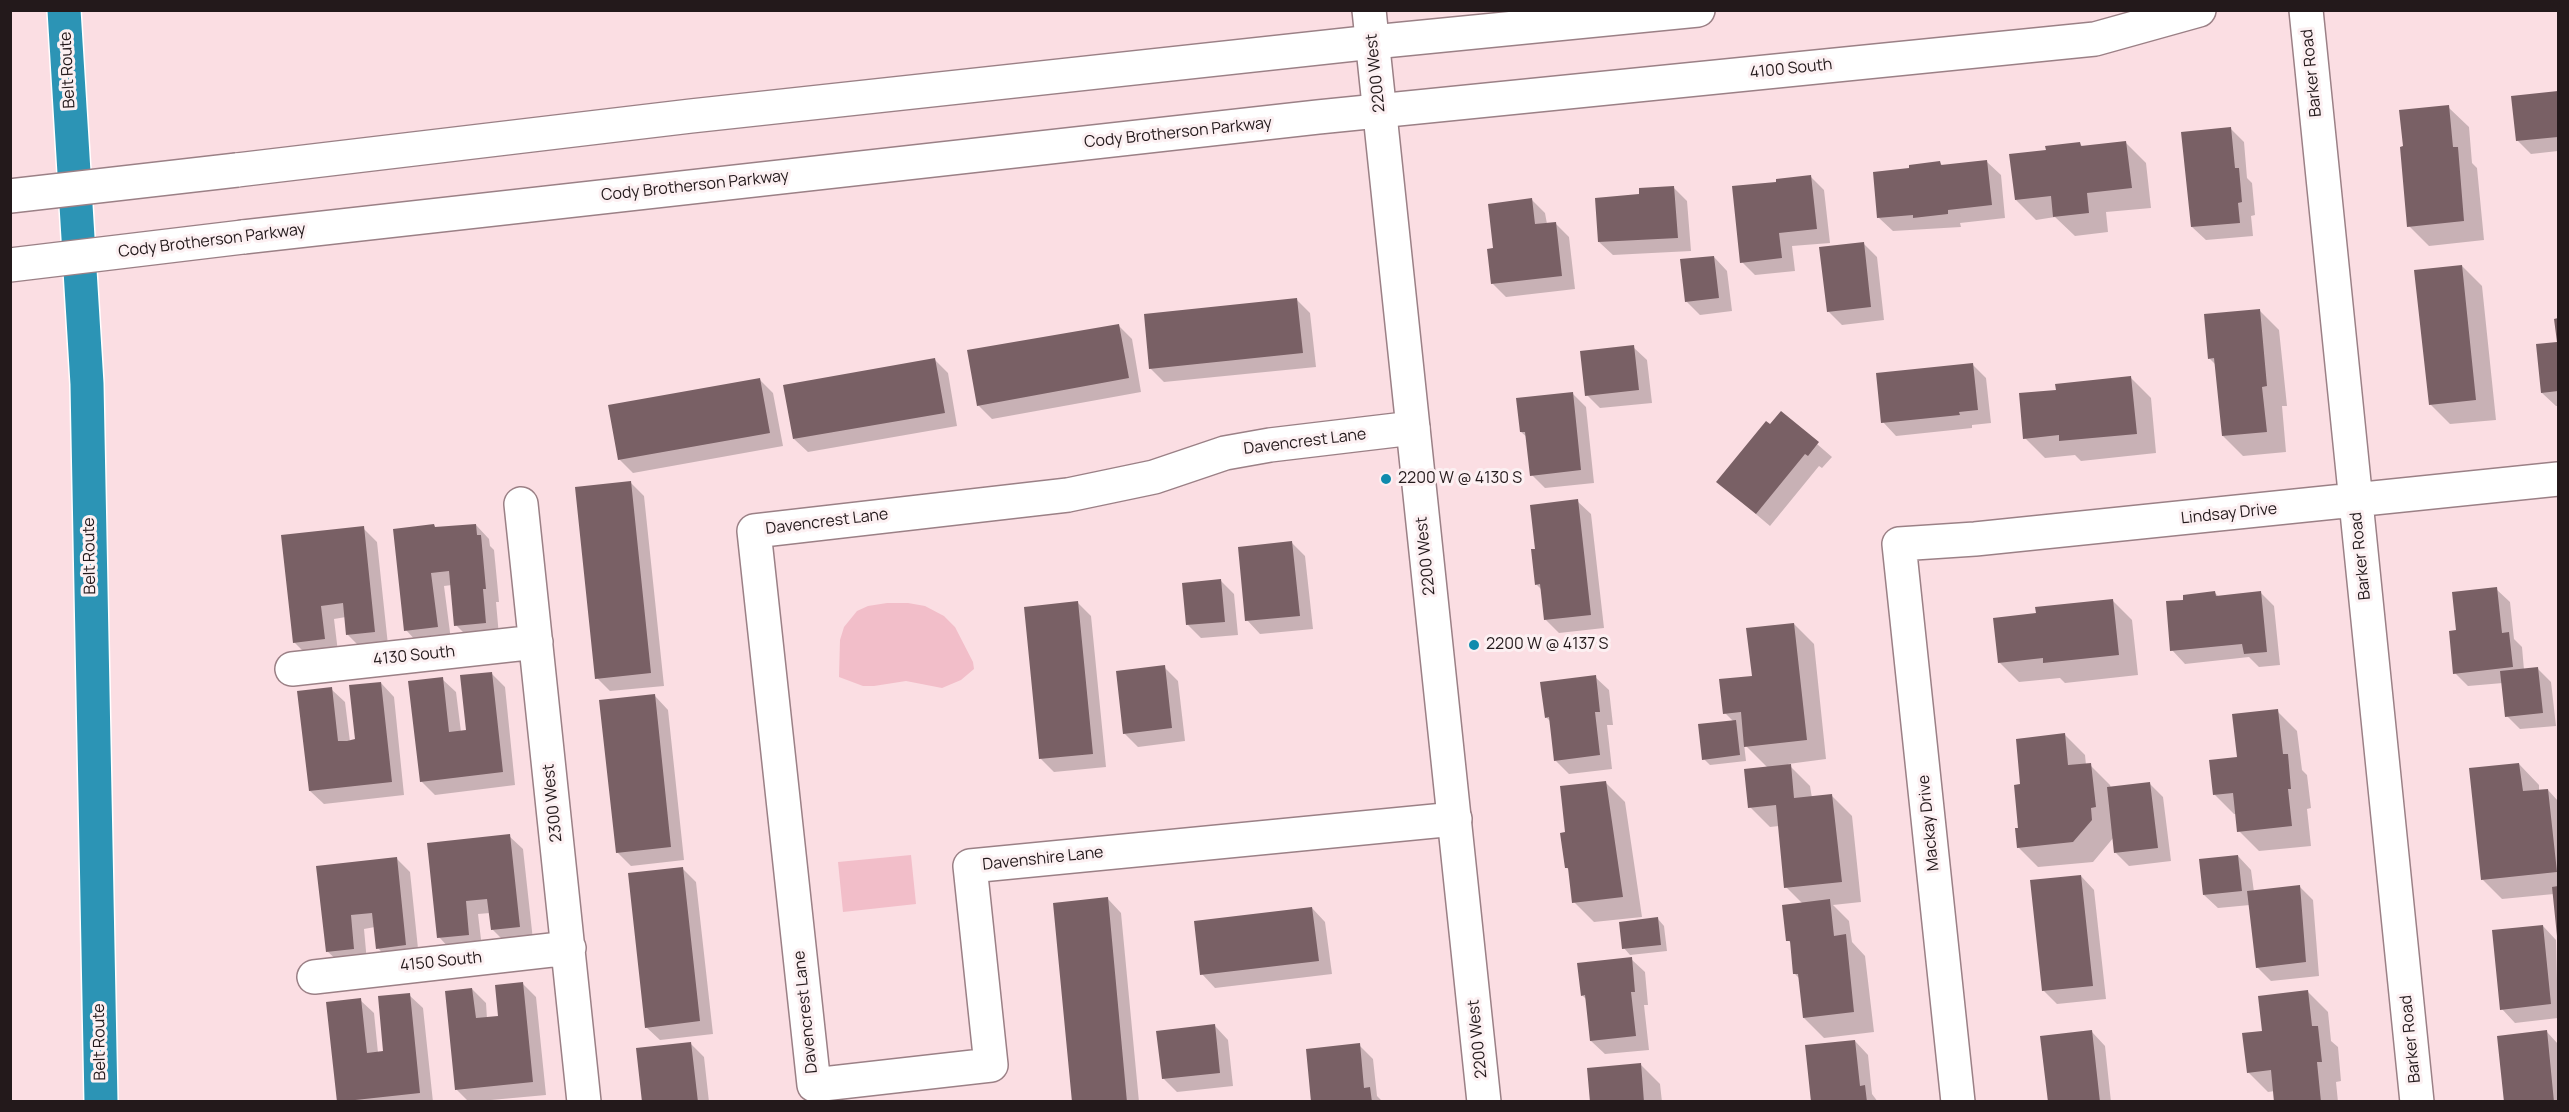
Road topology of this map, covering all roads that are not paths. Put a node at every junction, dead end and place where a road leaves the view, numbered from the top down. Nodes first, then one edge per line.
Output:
1 (64, 10) edge
2 (1698, 10) edge
3 (2199, 10) edge
4 (2306, 10) edge
5 (1371, 26) edge
6 (1381, 110) junction
7 (10, 196) edge
8 (10, 265) edge
9 (1413, 428) junction
10 (2559, 479) edge
11 (2355, 501) junction
12 (521, 504) dead end
13 (1899, 544) joint
14 (536, 642) junction
15 (292, 669) dead end
16 (1455, 819) junction
17 (568, 948) junction
18 (314, 977) dead end
19 (814, 1084) joint
20 (101, 1101) edge
21 (584, 1101) edge
22 (1484, 1101) edge
23 (1958, 1101) edge
24 (2417, 1101) edge

1 - 20 highway, Belt Route
2 - 5 street
3 - 6 street, 4100 South
4 - 11 street, Barker Road
5 - 6 street, 2200 West
5 - 7 street, bridge
6 - 8 street, Cody Brotherson Parkway, bridge
6 - 9 street, 2200 West
9 - 16 street, 2200 West
9 - 19 street, Davencrest Lane
10 - 11 street, Lindsay Drive
11 - 13 street, Lindsay Drive
11 - 24 street, Barker Road
12 - 14 street, 2300 West
13 - 23 street, Mackay Drive
14 - 15 street, 4130 South
14 - 17 street, 2300 West
16 - 19 street, Davenshire Lane
16 - 22 street, 2200 West
17 - 18 street, 4150 South
17 - 21 street, 2300 West

